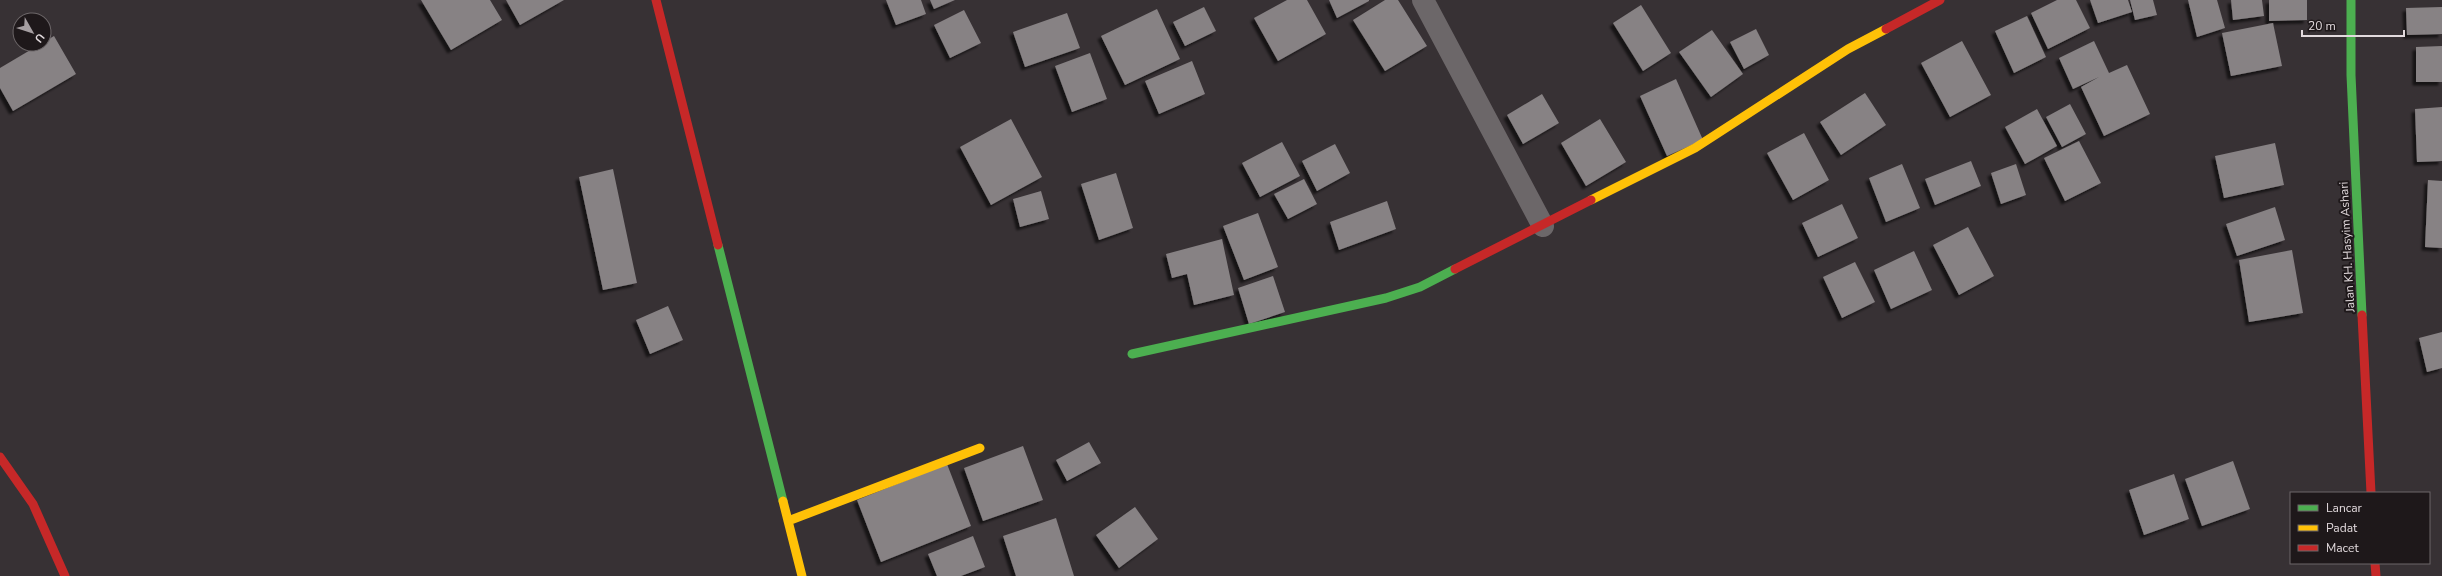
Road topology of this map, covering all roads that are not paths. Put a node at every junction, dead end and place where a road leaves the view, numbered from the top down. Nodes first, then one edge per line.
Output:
1 (656, 0) edge
2 (1423, 0) edge
3 (1940, 0) edge
4 (2351, 0) edge
5 (1543, 226) junction
6 (1132, 354) dead end
7 (980, 448) dead end
8 (0, 457) edge
9 (2371, 492) edge
10 (788, 520) junction
11 (2375, 564) edge
12 (65, 576) edge
13 (802, 576) edge
14 (2376, 576) edge

1 - 10 street
2 - 5 street
3 - 5 street
4 - 9 street, Jalan KH. Hasyim Ashari
5 - 6 street
7 - 10 street
8 - 12 street
10 - 13 street
11 - 14 street

